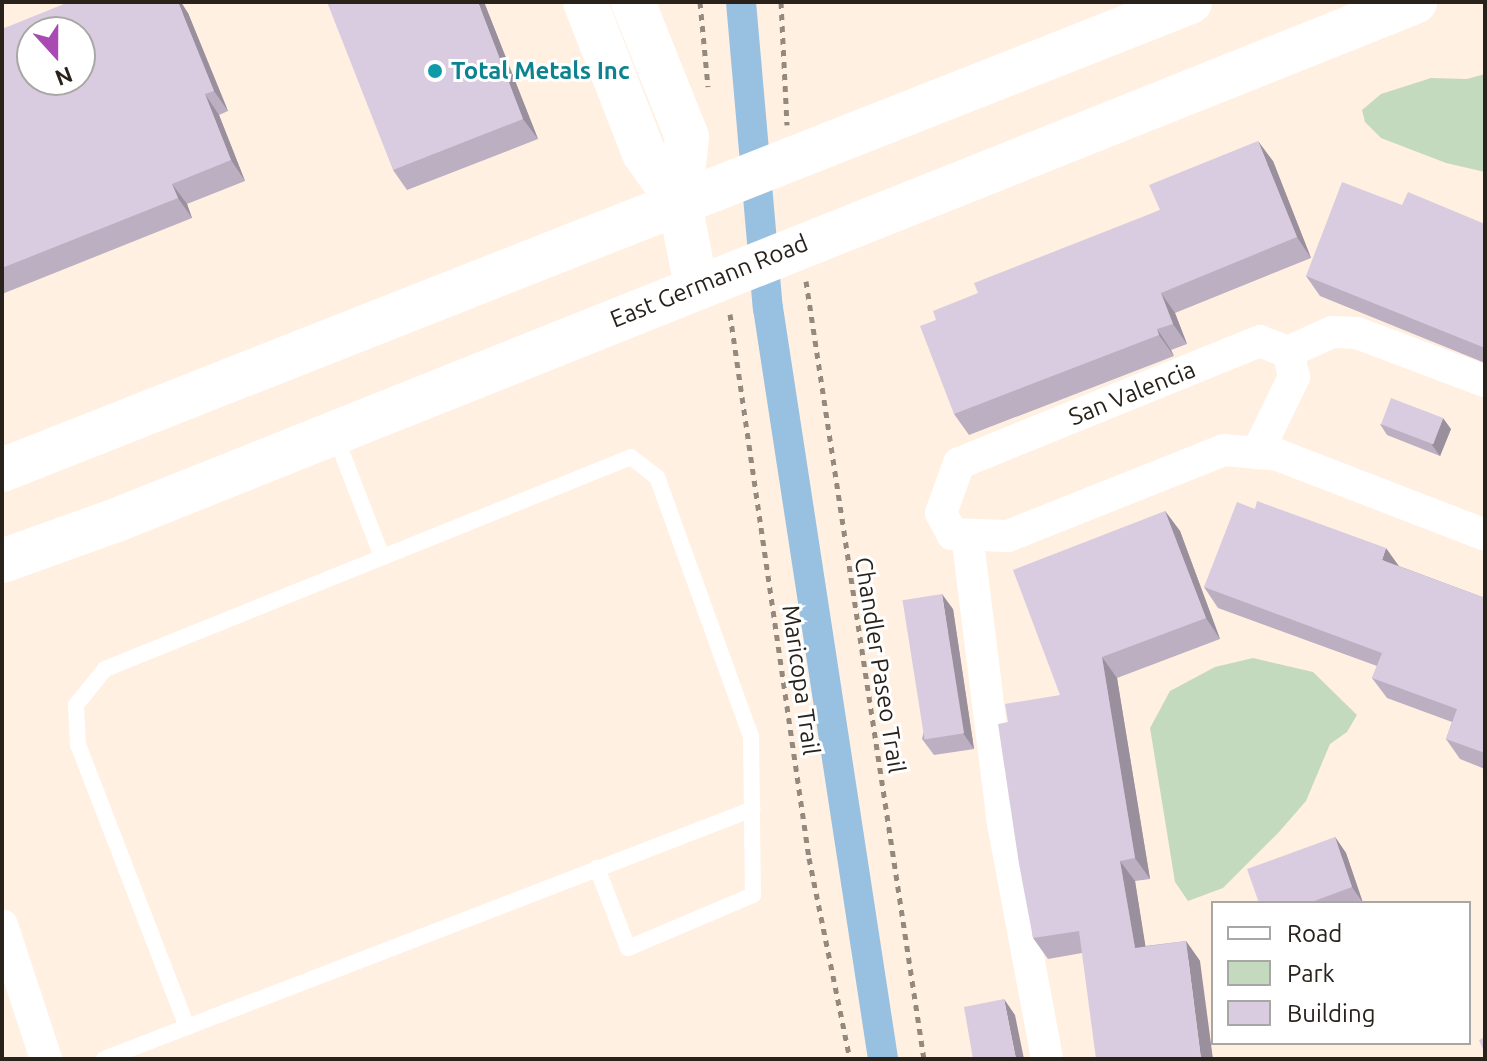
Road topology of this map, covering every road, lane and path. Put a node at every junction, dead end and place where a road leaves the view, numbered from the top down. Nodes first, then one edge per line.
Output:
1 (585, 2) edge
2 (633, 2) edge
3 (781, 2) edge
4 (1190, 2) edge
5 (1415, 2) edge
6 (784, 151) junction
7 (699, 196) junction
8 (800, 261) junction
9 (717, 288) junction
10 (1288, 352) junction
11 (1485, 381) edge
12 (334, 432) junction
13 (1257, 453) junction
14 (2, 470) edge
15 (967, 535) junction
16 (1485, 535) edge
17 (382, 557) junction
18 (2, 561) edge
19 (753, 809) junction
20 (597, 868) junction
21 (2, 925) edge
22 (187, 1027) junction
23 (46, 1059) edge
24 (104, 1059) edge
25 (850, 1059) edge
26 (924, 1059) edge
27 (1047, 1059) edge

1 - 7 main road
2 - 7 main road
3 - 6 path
4 - 6 main road
5 - 8 main road, East Germann Road
6 - 7 main road
7 - 9 main road
7 - 14 main road
8 - 9 main road, East Germann Road
8 - 26 path, Chandler Paseo Trail
9 - 12 main road, East Germann Road
9 - 25 path, Maricopa Trail
10 - 11 street
10 - 13 street
10 - 15 street, San Valencia
12 - 17 lane
12 - 18 main road, East Germann Road
13 - 15 street
13 - 16 street
15 - 27 street
17 - 19 lane
17 - 22 lane
19 - 20 lane
19 - 20 lane
20 - 22 lane
21 - 23 street
22 - 24 lane

